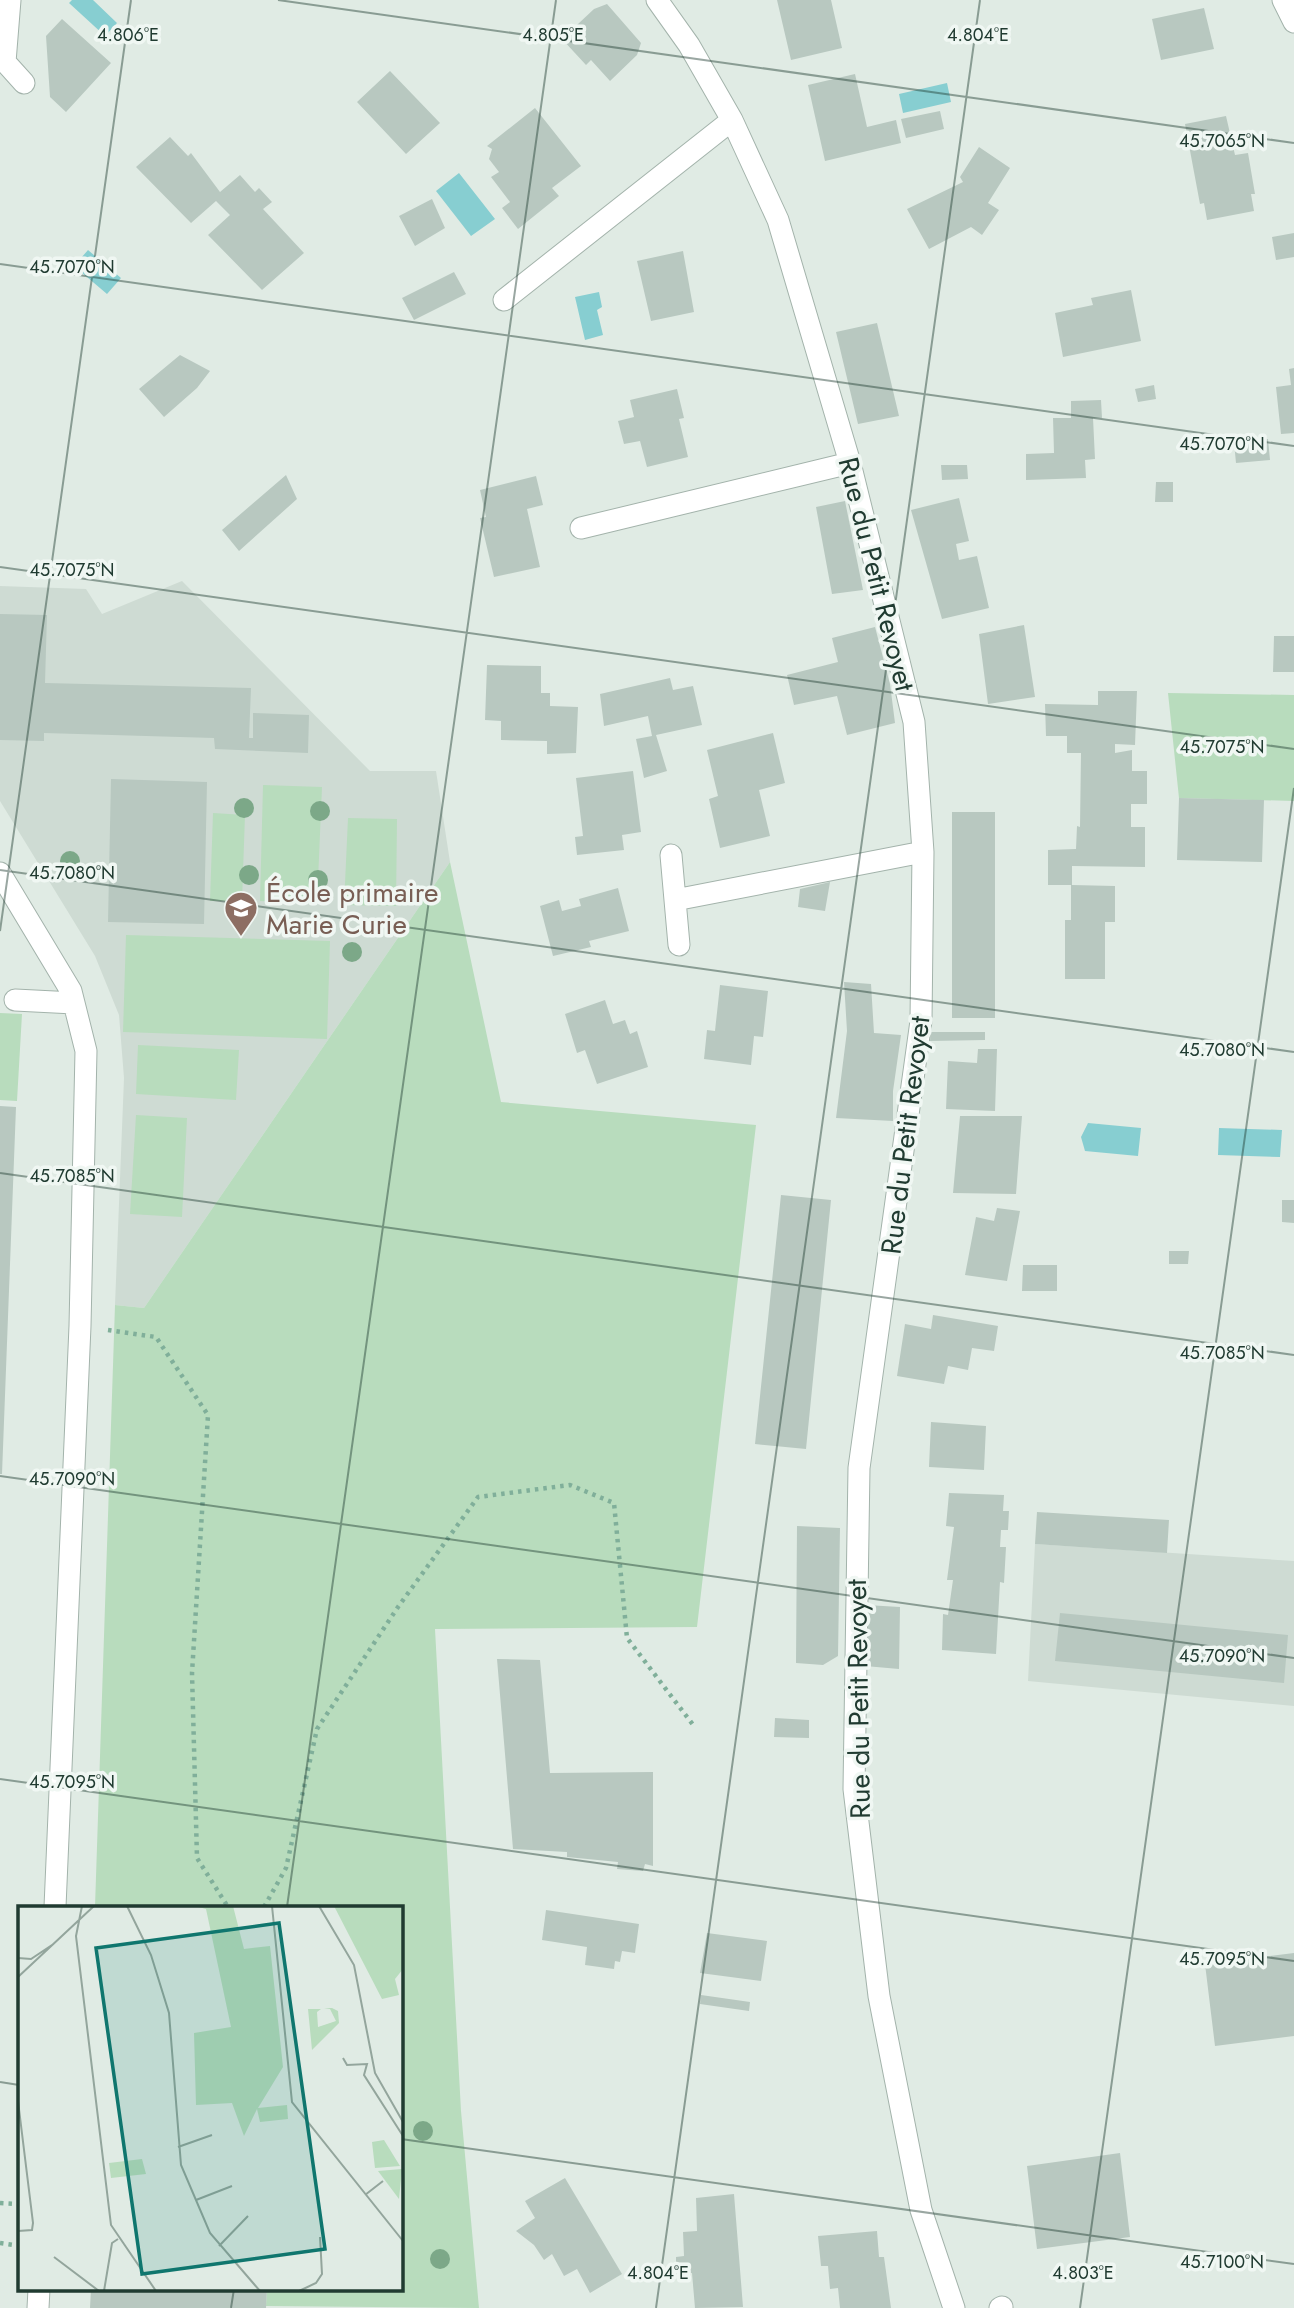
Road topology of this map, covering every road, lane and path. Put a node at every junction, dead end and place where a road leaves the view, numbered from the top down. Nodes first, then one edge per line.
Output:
1 (10, 0) edge
2 (657, 0) edge
3 (1283, 0) edge
4 (1294, 22) edge
5 (24, 83) dead end
6 (732, 120) junction
7 (505, 300) dead end
8 (850, 463) junction
9 (581, 528) dead end
10 (923, 852) junction
11 (671, 855) dead end
12 (0, 873) edge
13 (675, 900) junction
14 (679, 945) dead end
15 (15, 1000) dead end
16 (74, 1003) junction
17 (79, 1326) junction
18 (694, 1727) dead end
19 (55, 1906) edge
20 (227, 1906) edge
21 (265, 1906) edge
22 (0, 2203) edge
23 (18, 2204) edge
24 (0, 2243) edge
25 (14, 2245) dead end
26 (39, 2290) edge
27 (38, 2308) edge
28 (954, 2308) edge

1 - 5 street
2 - 6 street, Rue du Petit Revoyet
3 - 4 street
6 - 7 street
6 - 8 street, Rue du Petit Revoyet
8 - 9 street
8 - 10 street, Rue du Petit Revoyet
10 - 13 street
10 - 28 street, Rue du Petit Revoyet
11 - 13 street
12 - 16 street
13 - 14 street
15 - 16 street
16 - 17 street
17 - 19 street
17 - 20 path
18 - 21 path
22 - 23 path
24 - 25 path
26 - 27 street

